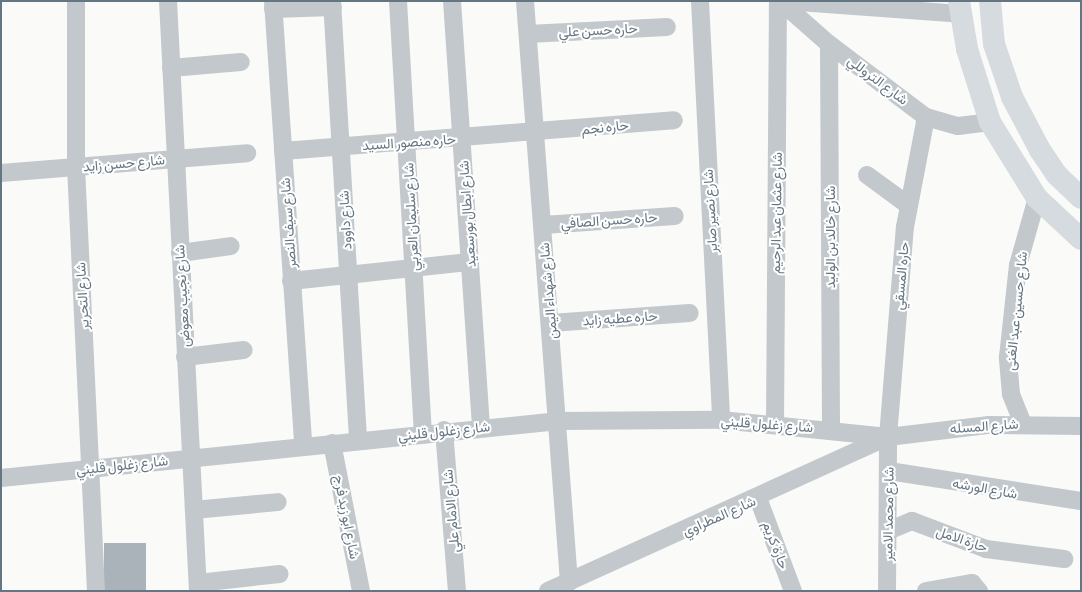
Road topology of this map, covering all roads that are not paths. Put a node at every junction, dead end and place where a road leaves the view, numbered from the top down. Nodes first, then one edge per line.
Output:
1 (76, 1) edge
2 (168, 1) edge
3 (398, 1) edge
4 (452, 1) edge
5 (525, 1) edge
6 (700, 1) edge
7 (779, 1) edge
8 (990, 1) edge
9 (332, 4) edge
10 (273, 5) edge
11 (799, 6) edge
12 (960, 8) edge
13 (667, 27) dead end
14 (528, 34) junction
15 (829, 44) junction
16 (241, 62) dead end
17 (171, 68) junction
18 (926, 117) junction
19 (674, 120) dead end
20 (990, 122) junction
21 (536, 133) junction
22 (462, 139) junction
23 (406, 143) junction
24 (341, 147) junction
25 (283, 151) junction
26 (247, 153) dead end
27 (175, 158) junction
28 (76, 167) junction
29 (1, 173) edge
30 (867, 175) dead end
31 (1037, 198) junction
32 (1081, 198) edge
33 (908, 205) junction
34 (674, 216) dead end
35 (543, 225) junction
36 (1081, 239) edge
37 (231, 246) dead end
38 (180, 253) junction
39 (470, 262) junction
40 (414, 268) junction
41 (348, 275) junction
42 (291, 280) junction
43 (690, 313) dead end
44 (551, 323) junction
45 (244, 350) dead end
46 (186, 357) junction
47 (559, 420) junction
48 (721, 420) junction
49 (775, 424) junction
50 (1023, 424) junction
51 (481, 426) junction
52 (1081, 426) edge
53 (444, 430) junction
54 (831, 430) junction
55 (424, 433) junction
56 (888, 437) junction
57 (358, 440) junction
58 (332, 443) junction
59 (302, 446) junction
60 (191, 458) junction
61 (90, 469) junction
62 (889, 471) junction
63 (1, 478) edge
64 (758, 498) junction
65 (1081, 501) edge
66 (278, 502) dead end
67 (194, 510) junction
68 (888, 531) junction
69 (1064, 559) dead end
70 (280, 574) dead end
71 (569, 582) junction
72 (198, 587) edge
73 (96, 591) edge
74 (361, 591) edge
75 (457, 591) edge
76 (548, 591) edge
77 (793, 591) edge
78 (887, 591) edge
79 (926, 591) edge
80 (979, 591) edge

1 - 28 street, شارع التحرير
2 - 17 street, شارع نجيب معوض
3 - 23 street, شارع سليمان العربي
4 - 22 street, شارع ابطال بورسعيد
5 - 14 street, شارع شهداء اليمن
6 - 48 street, شارع نصير صابر
7 - 11 street, شارع التروللي
7 - 49 street, شارع عثمان عبد الرحيم
8 - 32 main road
9 - 10 street
9 - 24 street, شارع داوود
10 - 25 street, شارع سيف النصر
11 - 12 street
11 - 15 street, شارع التروللي
12 - 20 main road
13 - 14 street, حاره حسن علي
14 - 21 street, شارع شهداء اليمن
15 - 18 street, شارع التروللي
15 - 54 street, شارع خالد بن الوليد
16 - 17 street
17 - 27 street, شارع نجيب معوض
18 - 20 street, شارع التروللي
18 - 33 street, حاره المسقي
19 - 21 street, حاره نجم
20 - 31 main road
21 - 22 street, حاره منصور السيد
21 - 35 street, شارع شهداء اليمن
22 - 23 street, حاره منصور السيد
22 - 39 street, شارع ابطال بورسعيد
23 - 24 street, حاره منصور السيد
23 - 40 street, شارع سليمان العربي
24 - 25 street, حاره منصور السيد
24 - 41 street, شارع داوود
25 - 42 street, شارع سيف النصر
26 - 27 street, شارع حسن زايد
27 - 28 street, شارع حسن زايد
27 - 38 street, شارع نجيب معوض
28 - 29 street, شارع حسن زايد
28 - 61 street, شارع التحرير
30 - 33 street
31 - 36 main road
31 - 50 street, شارع حسين عبد الغنى
33 - 56 street, حاره المسقي
34 - 35 street, حاره حسن الصافي
35 - 44 street, شارع شهداء اليمن
37 - 38 street
38 - 46 street, شارع نجيب معوض
39 - 40 street
39 - 51 street, شارع ابطال بورسعيد
40 - 41 street
40 - 55 street, شارع سليمان العربي
41 - 42 street
41 - 57 street, شارع داوود
42 - 59 street, شارع سيف النصر
43 - 44 street, حاره عطيه زايد
44 - 47 street, شارع شهداء اليمن
45 - 46 street
46 - 60 street, شارع نجيب معوض
47 - 48 street, شارع زغلول قليني
47 - 51 street, شارع زغلول قليني
47 - 71 street, شارع شهداء اليمن
48 - 49 street, شارع زغلول قليني
49 - 54 street, شارع زغلول قليني
50 - 52 street, شارع المسله
50 - 56 street, شارع المسله
51 - 53 street, شارع زغلول قليني
53 - 55 street, شارع زغلول قليني
53 - 75 street, شارع الامام علي
54 - 56 street, شارع زغلول قليني
55 - 57 street, شارع زغلول قليني
56 - 62 street, شارع محمد الامير
56 - 64 street, شارع المطراوي
57 - 58 street, شارع زغلول قليني
58 - 59 street, شارع زغلول قليني
58 - 74 street, شارع ابو زيد فرج
59 - 60 street, شارع زغلول قليني
60 - 61 street, شارع زغلول قليني
60 - 67 street, شارع نجيب معوض
61 - 63 street, شارع زغلول قليني
61 - 73 street, شارع التحرير
62 - 65 street, شارع الورشه
62 - 68 street, شارع محمد الامير
64 - 71 street, شارع المطراوي
64 - 77 street, حارة كريم
66 - 67 street
67 - 72 street, شارع نجيب معوض
68 - 69 street, حارة الامل
68 - 78 street, شارع محمد الامير
70 - 72 street
71 - 76 street, شارع المطراوي
79 - 80 street

